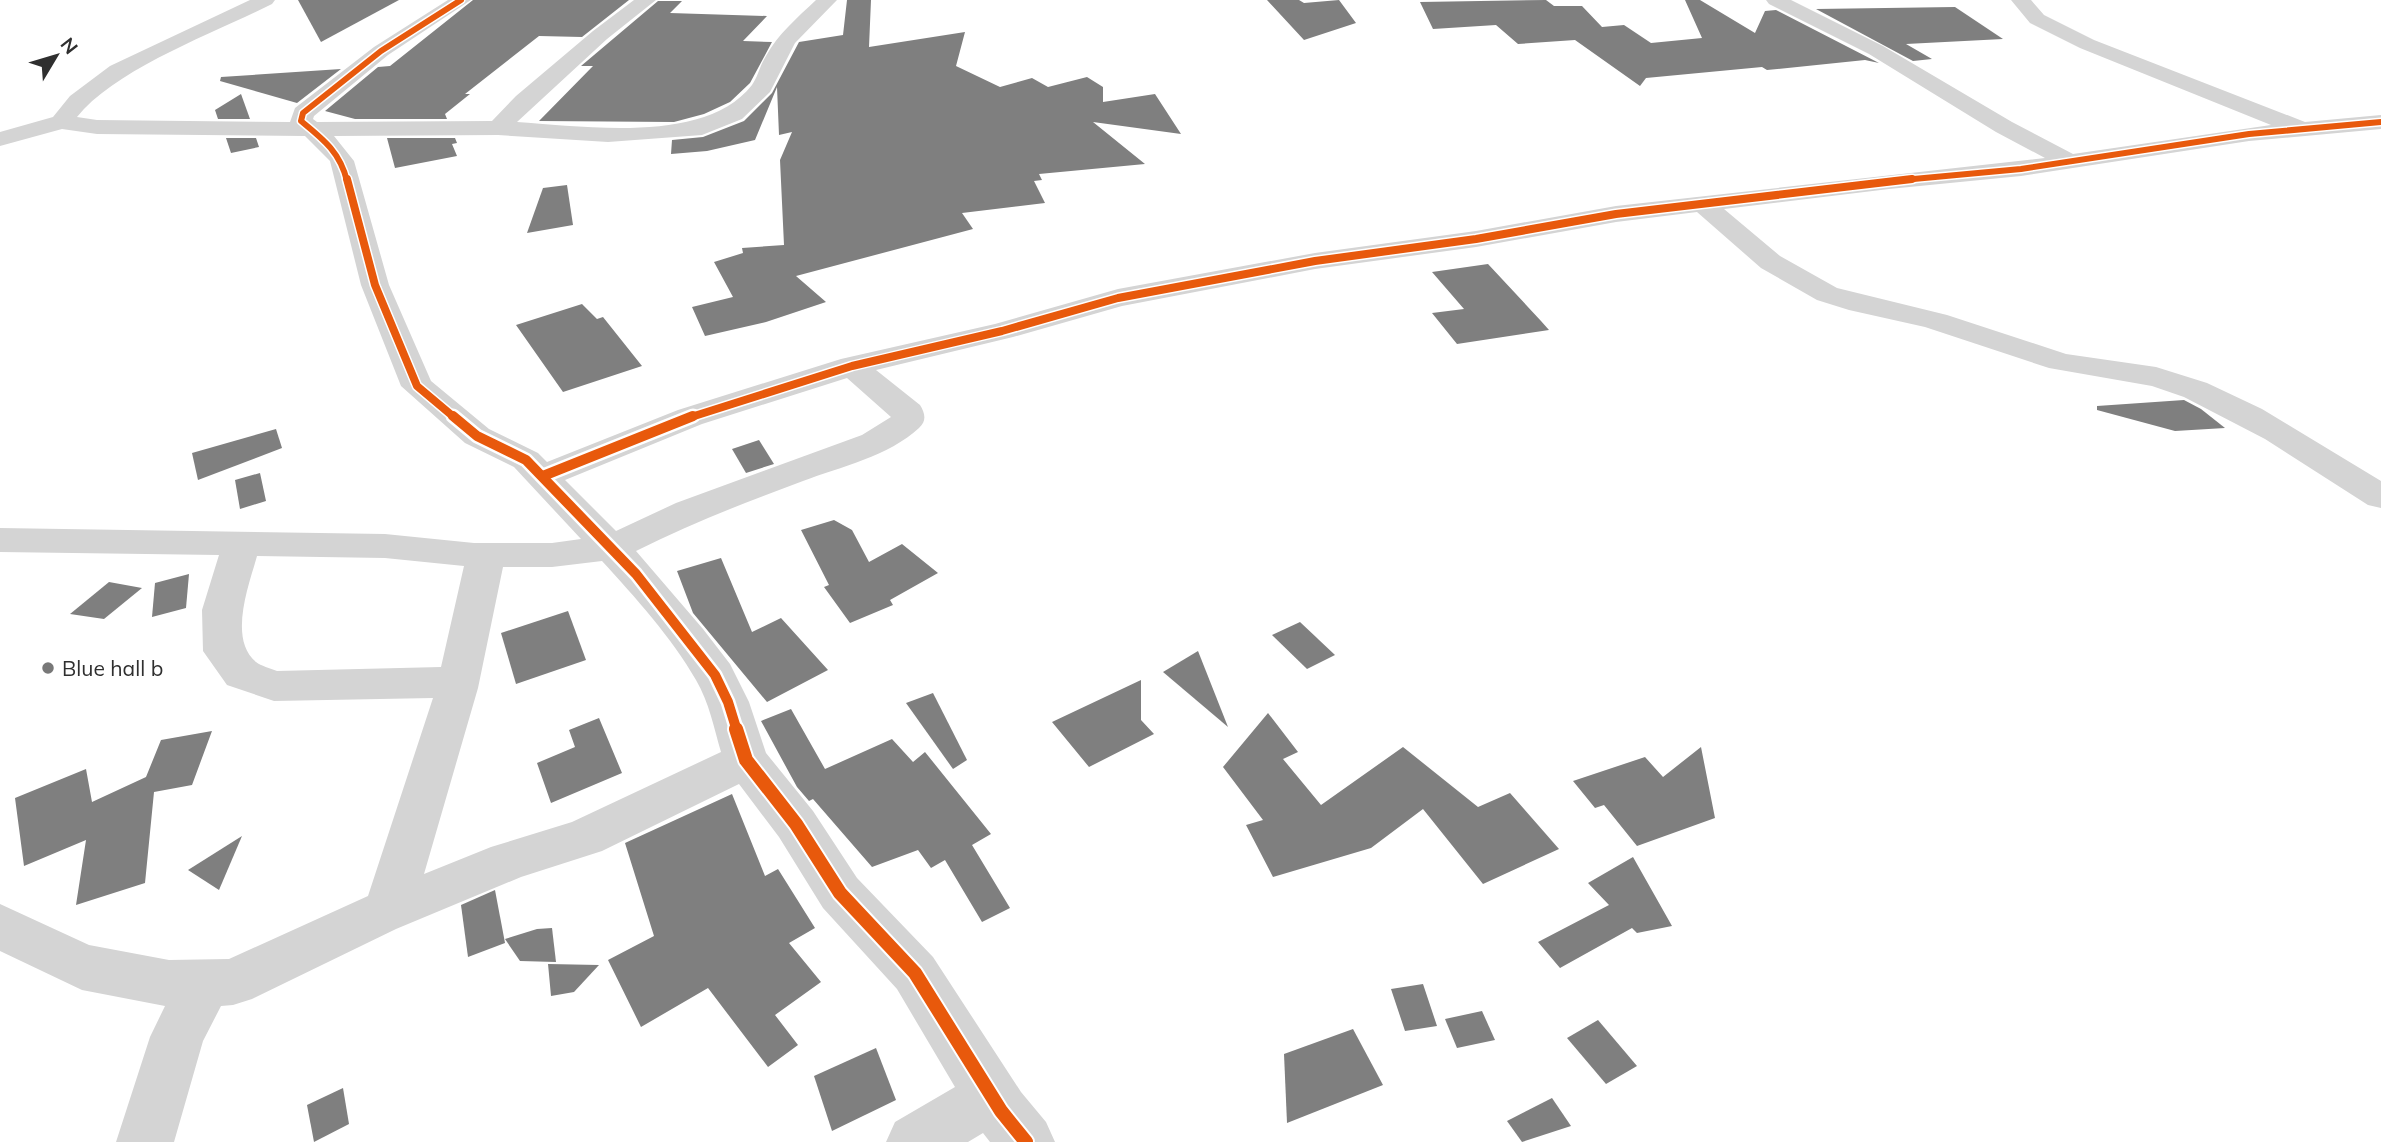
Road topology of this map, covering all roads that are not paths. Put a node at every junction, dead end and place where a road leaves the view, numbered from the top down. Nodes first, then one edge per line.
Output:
1 (265, 0) edge
2 (461, 0) edge
3 (646, 0) edge
4 (827, 0) edge
5 (1776, 0) edge
6 (2021, 0) edge
7 (61, 122) junction
8 (2381, 122) edge
9 (498, 128) junction
10 (2303, 129) junction
11 (313, 131) junction
12 (0, 139) edge
13 (2069, 161) junction
14 (1704, 205) junction
15 (852, 366) junction
16 (543, 476) junction
17 (2381, 497) edge
18 (0, 540) edge
19 (242, 543) junction
20 (611, 548) junction
21 (486, 555) junction
22 (458, 682) junction
23 (746, 760) junction
24 (388, 911) junction
25 (0, 926) edge
26 (205, 982) junction
27 (992, 1096) junction
28 (145, 1142) edge
29 (915, 1142) edge
30 (1026, 1142) edge

1 - 7 street
2 - 11 street
3 - 9 street
4 - 9 street
5 - 13 street
6 - 10 street
7 - 11 street
7 - 12 street
8 - 10 street
9 - 11 street
10 - 13 street
11 - 16 street
13 - 14 street
14 - 15 street
14 - 17 street
15 - 16 street
15 - 20 street
16 - 20 street
18 - 19 street
19 - 21 street
19 - 22 street
20 - 21 street
20 - 23 street
21 - 22 street
22 - 24 street
23 - 24 street
23 - 27 street
24 - 26 street
25 - 26 street
26 - 28 street
27 - 29 street
27 - 30 street

